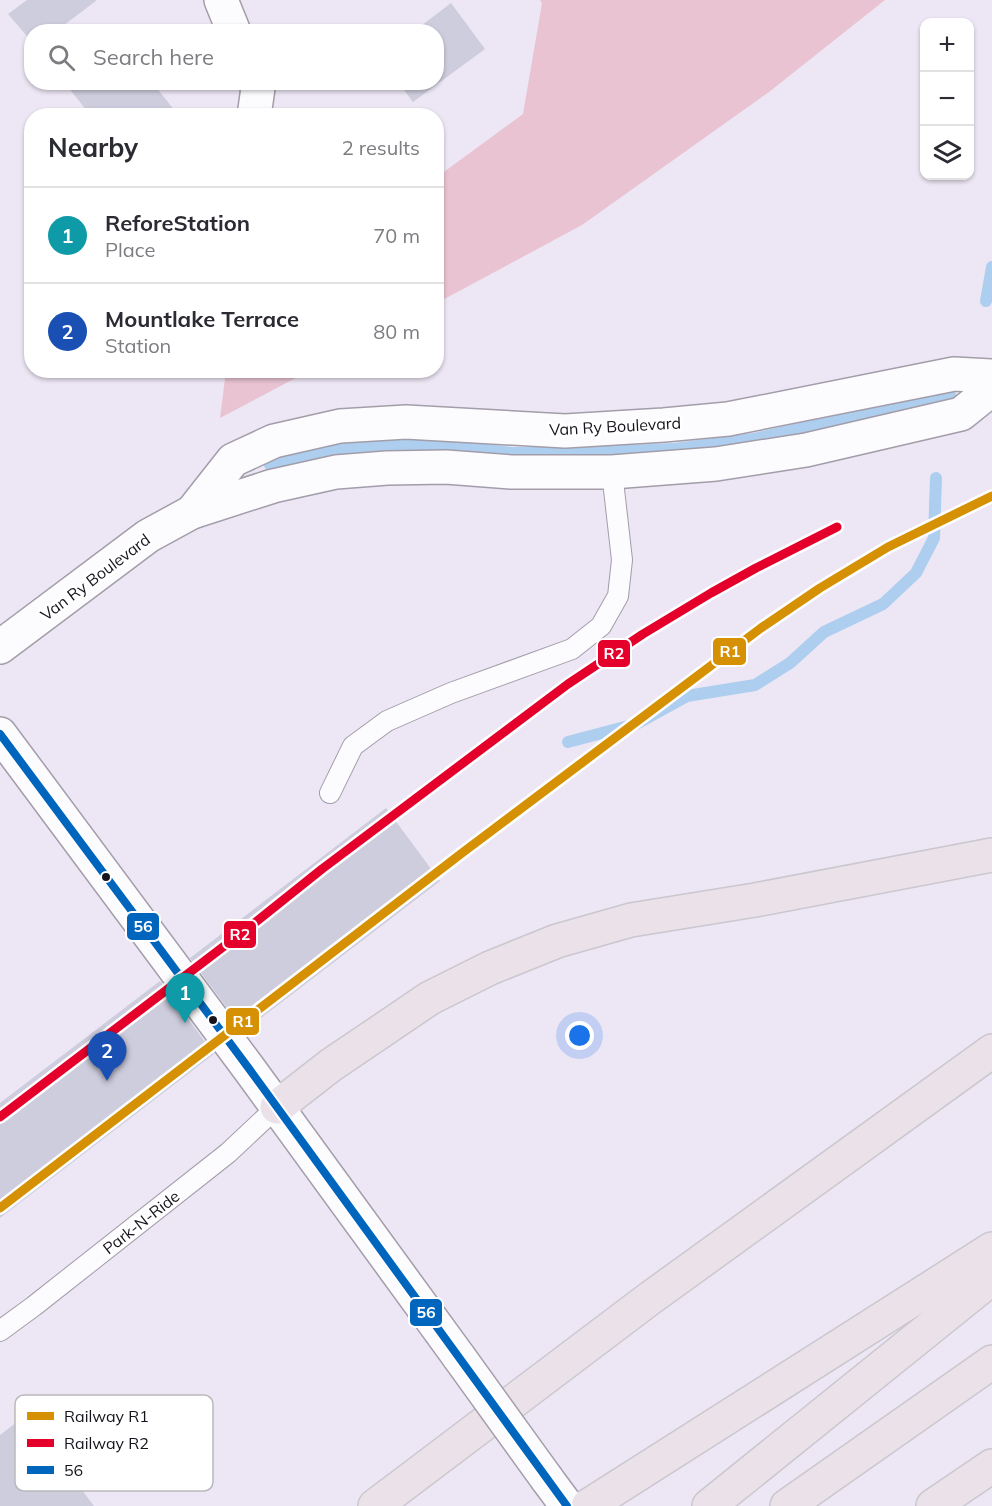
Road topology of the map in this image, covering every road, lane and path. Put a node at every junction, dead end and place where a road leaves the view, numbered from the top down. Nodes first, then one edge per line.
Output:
1 (221, 0) edge
2 (231, 24) edge
3 (258, 90) edge
4 (255, 108) edge
5 (992, 376) edge
6 (992, 389) edge
7 (612, 472) junction
8 (192, 512) junction
9 (0, 647) edge
10 (0, 734) edge
11 (330, 793) dead end
12 (992, 855) edge
13 (992, 1051) edge
14 (277, 1107) junction
15 (992, 1249) edge
16 (992, 1278) edge
17 (0, 1331) edge
18 (992, 1362) edge
19 (992, 1466) edge
20 (375, 1506) edge
21 (567, 1506) edge
22 (588, 1506) edge
23 (709, 1506) edge
24 (787, 1506) edge
25 (933, 1506) edge

1 - 2 street
3 - 4 street
5 - 8 street, Van Ry Boulevard
6 - 7 street, Van Ry Boulevard
7 - 8 street, Van Ry Boulevard
7 - 11 lane
8 - 9 street, Van Ry Boulevard
10 - 14 street
12 - 14 highway
13 - 20 highway
14 - 17 lane, Park-N-Ride
14 - 21 street, bridge
15 - 22 highway
16 - 23 highway
18 - 24 highway
19 - 25 highway

